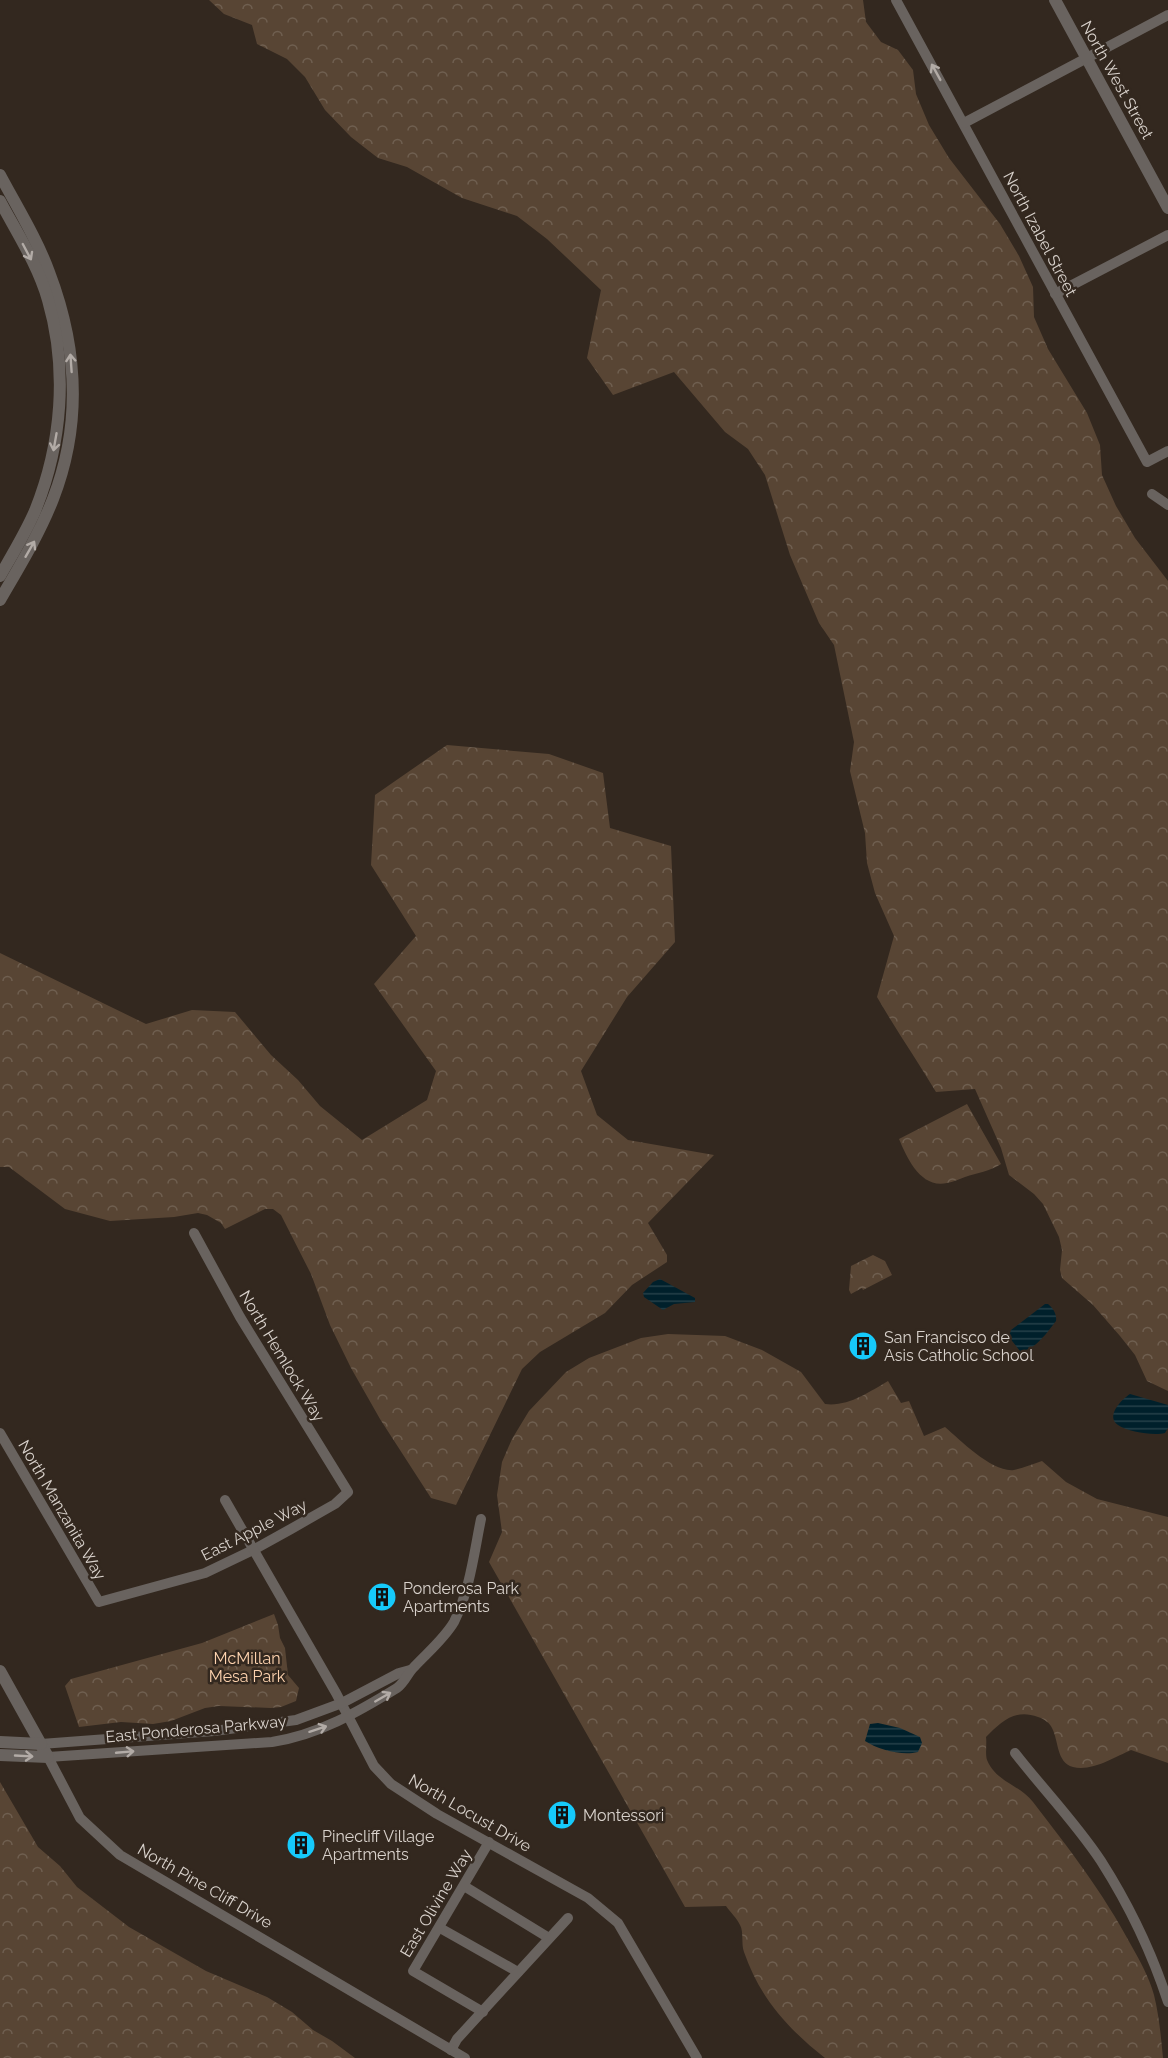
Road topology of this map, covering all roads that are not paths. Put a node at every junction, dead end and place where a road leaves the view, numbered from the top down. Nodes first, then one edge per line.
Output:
1 (896, 0) edge
2 (1055, 0) edge
3 (1168, 15) edge
4 (1086, 59) junction
5 (964, 123) junction
6 (0, 175) edge
7 (0, 201) edge
8 (1168, 208) edge
9 (1168, 235) edge
10 (1055, 294) junction
11 (1168, 451) edge
12 (1152, 494) dead end
13 (1168, 505) edge
14 (0, 576) edge
15 (0, 600) edge
16 (194, 1233) dead end
17 (0, 1433) edge
18 (348, 1492) joint
19 (225, 1500) dead end
20 (481, 1519) dead end
21 (253, 1550) junction
22 (99, 1602) joint
23 (410, 1670) junction
24 (0, 1671) edge
25 (342, 1703) junction
26 (349, 1716) junction
27 (215, 1731) junction
28 (0, 1742) edge
29 (42, 1744) junction
30 (216, 1745) junction
31 (1015, 1753) dead end
32 (0, 1755) edge
33 (48, 1757) junction
34 (489, 1842) junction
35 (464, 1886) junction
36 (568, 1918) dead end
37 (440, 1928) junction
38 (549, 1938) junction
39 (518, 1972) junction
40 (1168, 2002) edge
41 (483, 2012) junction
42 (451, 2050) junction
43 (465, 2058) edge
44 (698, 2058) edge

5 -> 1 street, North Izabel Street
2 - 4 street, North West Street
3 - 4 street
4 - 5 street
4 - 8 street, North West Street
5 - 10 street, North Izabel Street
15 -> 6 street
7 -> 14 street
9 - 10 street
10 - 11 street, North Izabel Street
12 - 13 street
16 - 18 street, North Hemlock Way
17 - 22 street, North Manzanita Way
18 - 21 street, East Apple Way
19 - 21 street, North Locust Drive
20 - 23 street, East Ponderosa Parkway
21 - 22 street, East Apple Way
21 - 25 street, North Locust Drive
23 - 25 street, East Ponderosa Parkway
26 -> 23 street, East Ponderosa Parkway
24 - 29 street, North Pine Cliff Drive
25 - 26 street, North Locust Drive
25 - 27 street, East Ponderosa Parkway
30 -> 26 street, East Ponderosa Parkway
26 - 34 street, North Locust Drive
27 - 29 street, East Ponderosa Parkway
27 - 30 street
28 - 29 street, East Ponderosa Parkway
29 - 33 street, North Pine Cliff Drive
33 -> 30 street, East Ponderosa Parkway
31 - 40 street
32 -> 33 street, East Ponderosa Parkway
33 - 42 street, North Pine Cliff Drive
34 - 35 street, East Olivine Way
34 - 44 street, North Locust Drive
35 - 37 street, East Olivine Way
35 - 38 street
36 - 38 street
37 - 39 street
37 - 41 street, East Olivine Way
38 - 39 street
39 - 41 street
41 - 42 street
42 - 43 street, North Pine Cliff Drive

